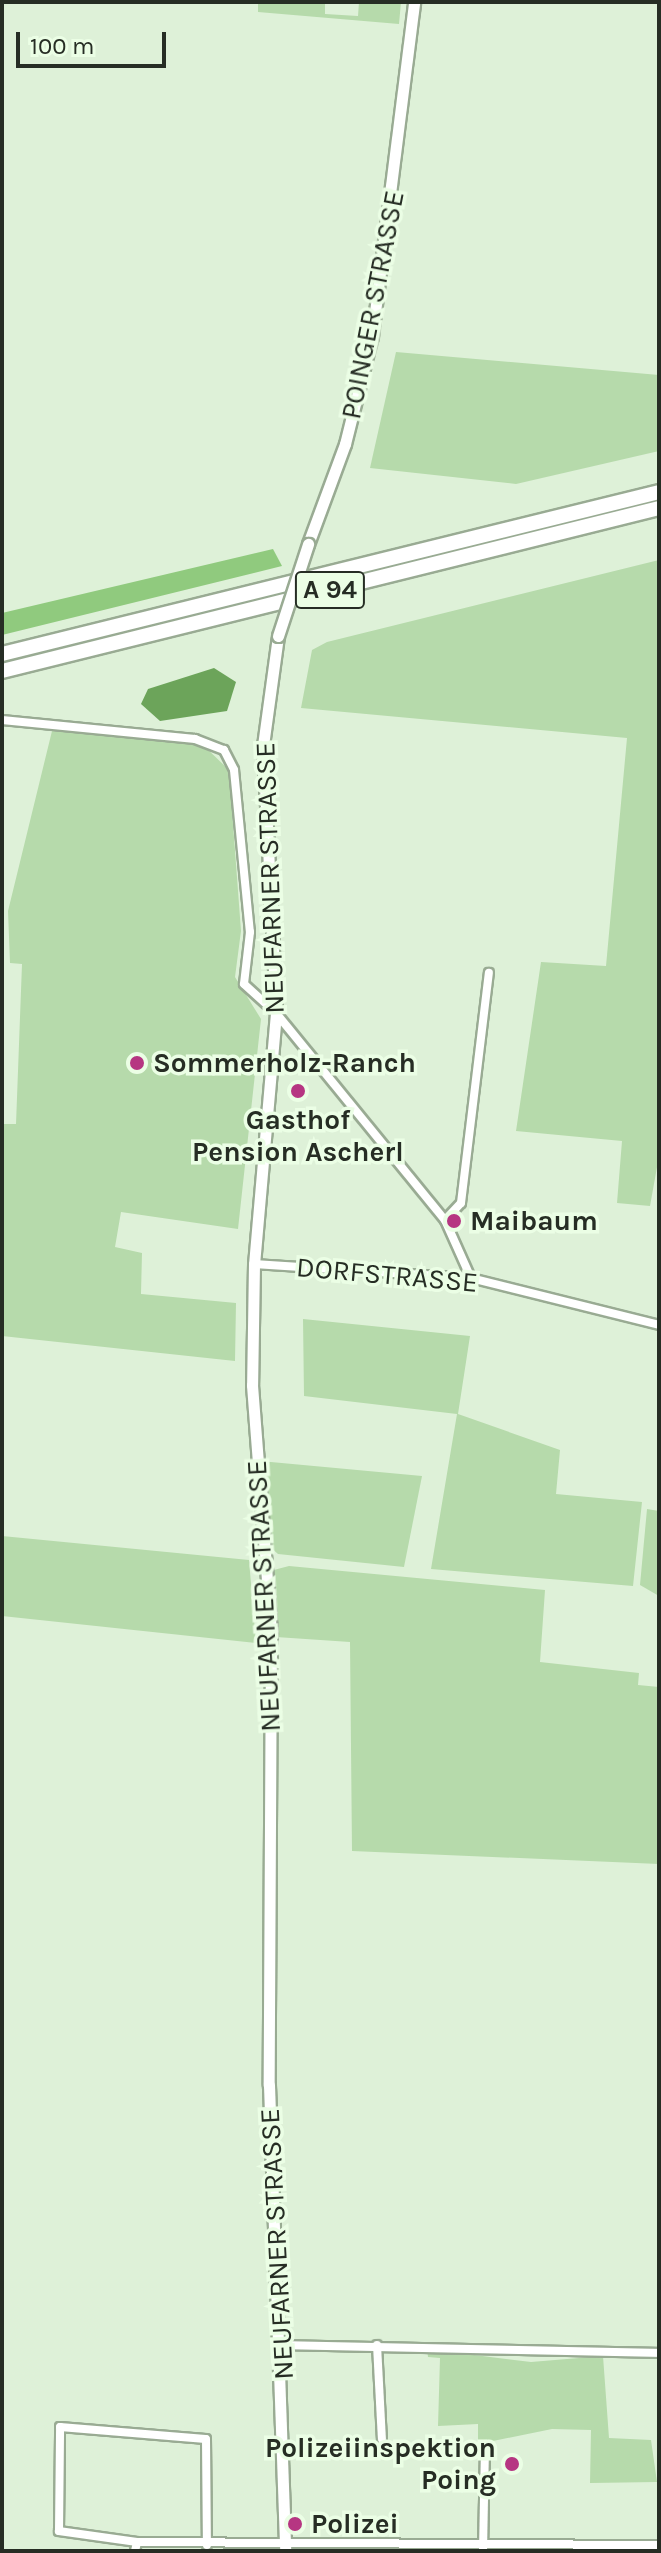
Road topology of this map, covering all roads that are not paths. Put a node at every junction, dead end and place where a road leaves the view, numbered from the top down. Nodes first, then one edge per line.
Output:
1 (414, 2) edge
2 (659, 492) edge
3 (659, 508) edge
4 (277, 640) joint
5 (2, 654) edge
6 (2, 671) edge
7 (2, 720) edge
8 (489, 973) dead end
9 (276, 1013) junction
10 (445, 1220) junction
11 (254, 1264) junction
12 (471, 1278) junction
13 (659, 1325) edge
14 (282, 2345) junction
15 (377, 2345) junction
16 (659, 2353) edge
17 (382, 2439) dead end
18 (485, 2449) dead end
19 (207, 2545) junction
20 (659, 2545) edge
21 (136, 2546) edge
22 (285, 2548) edge
23 (373, 2548) edge
24 (483, 2548) edge
25 (601, 2548) edge

1 - 4 street, POINGER STRASSE, bridge
2 - 5 highway, A 94
3 - 6 highway, A 94
4 - 9 street, NEUFARNER STRASSE
7 - 9 street
8 - 10 street
9 - 10 street
9 - 11 street, NEUFARNER STRASSE
10 - 12 street
11 - 12 street, DORFSTRASSE
11 - 14 street, NEUFARNER STRASSE
12 - 13 street, DORFSTRASSE
14 - 15 street
14 - 22 street, NEUFARNER STRASSE
15 - 16 street
15 - 17 street
18 - 24 street
19 - 21 street
19 - 21 street
19 - 22 street
20 - 25 street
22 - 23 street
23 - 24 street
24 - 25 street

